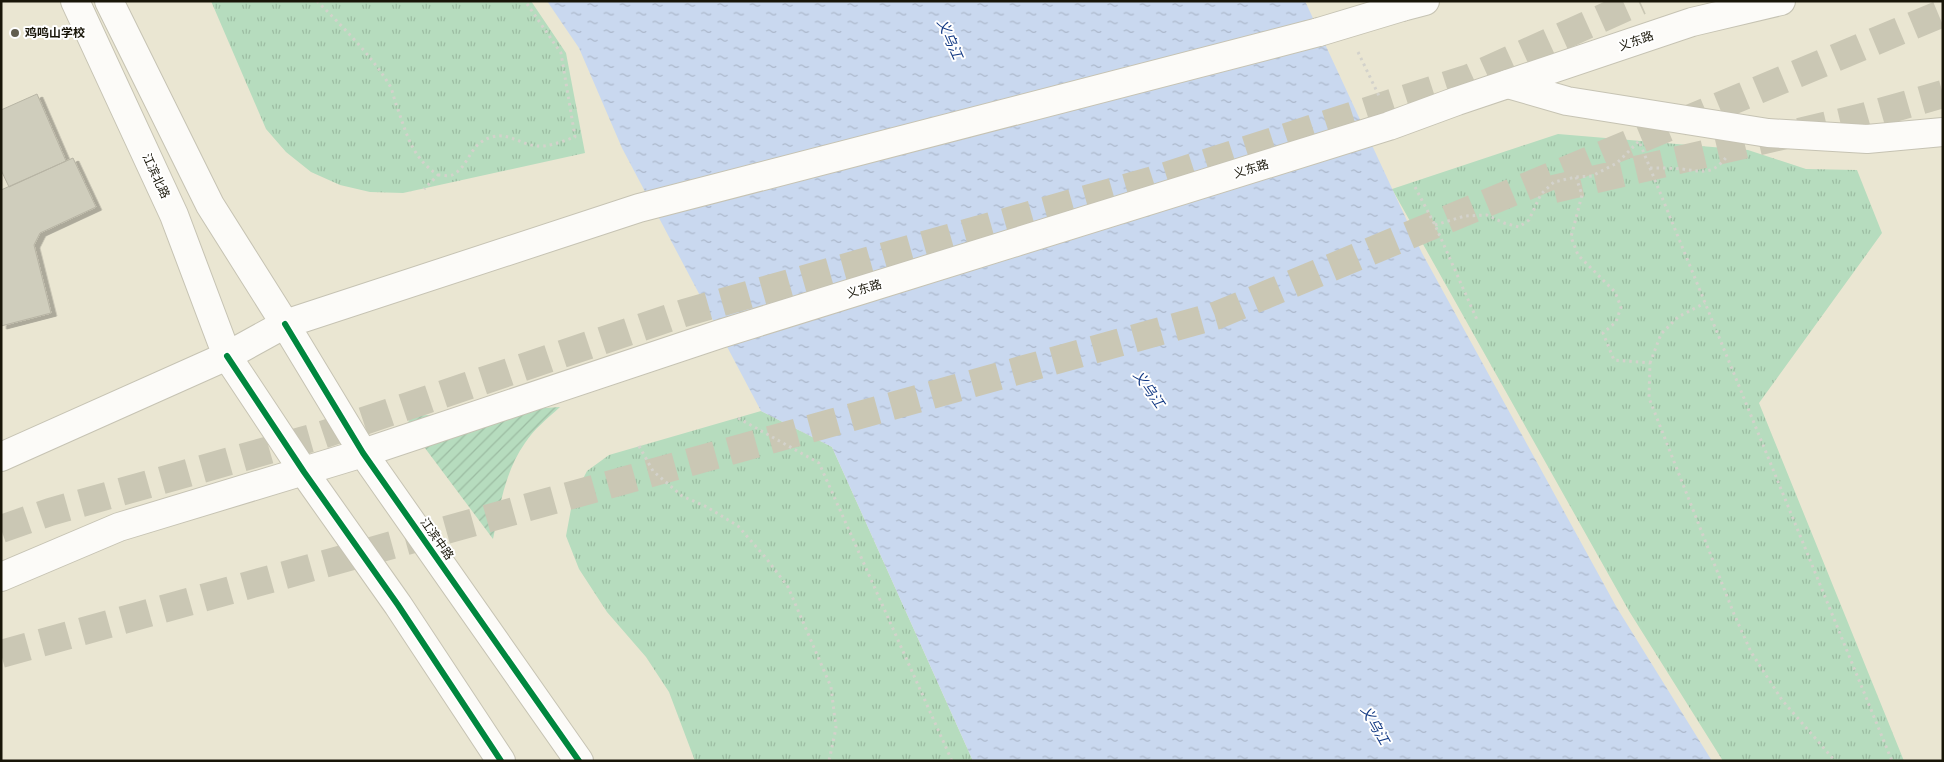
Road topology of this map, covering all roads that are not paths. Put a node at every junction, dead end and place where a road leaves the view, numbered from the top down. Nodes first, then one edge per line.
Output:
1 (75, 1) edge
2 (109, 1) edge
3 (1781, 1) edge
4 (1414, 4) edge
5 (1508, 84) junction
6 (1943, 132) edge
7 (285, 324) junction
8 (227, 356) junction
9 (363, 453) junction
10 (1, 457) edge
11 (304, 472) junction
12 (1, 578) edge
13 (501, 761) edge
14 (579, 761) edge

1 - 8 main road, 江滨北路
2 - 7 main road
3 - 5 main road, 义东路
4 - 7 main road, bridge
5 - 6 main road
5 - 9 main road, 义东路
7 - 8 main road
7 - 9 main road, 江滨中路
8 - 10 main road
8 - 11 main road
9 - 11 main road, 义东路
9 - 14 main road, 江滨中路
11 - 12 main road, 义东路
11 - 13 main road

